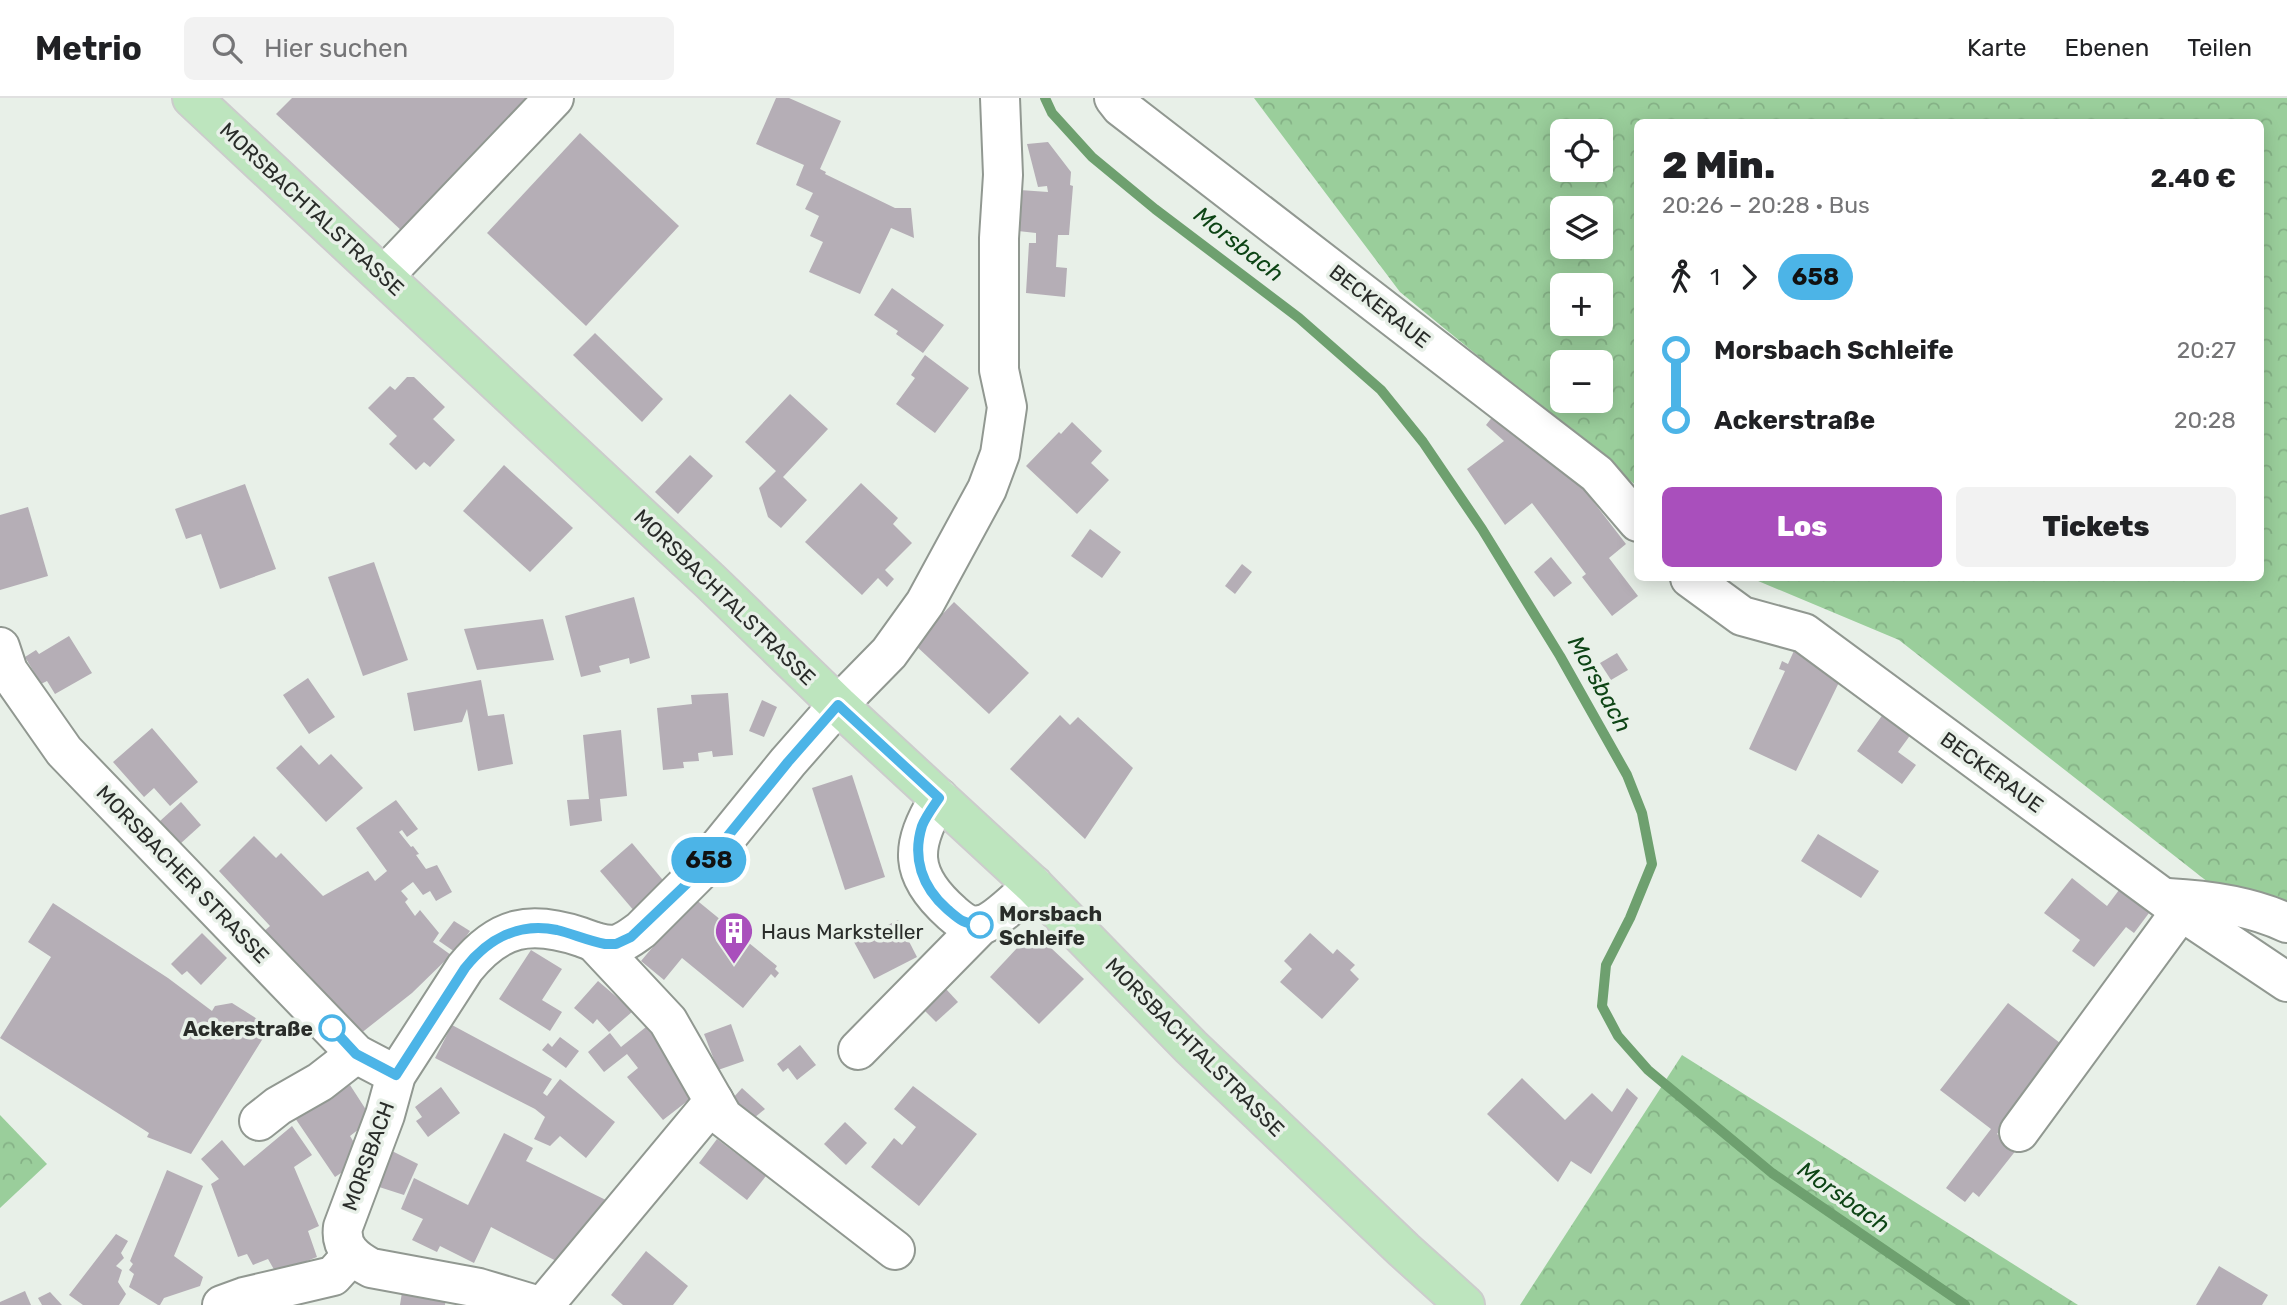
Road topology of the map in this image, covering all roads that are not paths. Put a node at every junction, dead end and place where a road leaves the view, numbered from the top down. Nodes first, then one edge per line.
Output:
1 (192, 98) edge
2 (554, 98) edge
3 (1000, 98) edge
4 (1114, 98) edge
5 (384, 276) junction
6 (1634, 517) edge
7 (1694, 581) edge
8 (0, 647) edge
9 (838, 705) junction
10 (939, 798) junction
11 (1033, 885) junction
12 (2172, 904) junction
13 (2287, 923) edge
14 (981, 925) junction
15 (594, 942) junction
16 (2287, 982) edge
17 (858, 1050) dead end
18 (356, 1054) junction
19 (396, 1075) junction
20 (714, 1101) junction
21 (259, 1121) dead end
22 (2019, 1132) dead end
23 (895, 1250) dead end
24 (352, 1255) junction
25 (222, 1305) edge
26 (536, 1305) edge
27 (544, 1305) edge
28 (1465, 1305) edge

1 - 5 main road, MORSBACHTALSTRASSE
2 - 5 street
3 - 9 street, MORSBACH
4 - 6 street, BECKERAUE
5 - 9 main road, MORSBACHTALSTRASSE
7 - 12 street, BECKERAUE
8 - 18 street, MORSBACHER STRASSE
9 - 10 main road, MORSBACHTALSTRASSE
9 - 15 street, MORSBACH
10 - 11 main road, MORSBACHTALSTRASSE
10 - 14 street
11 - 14 street
11 - 28 main road, MORSBACHTALSTRASSE
12 - 13 street
12 - 16 street, BECKERAUE
12 - 22 street
14 - 17 street
15 - 19 street, MORSBACH
15 - 20 street
18 - 19 street, MORSBACHER STRASSE
18 - 21 street
19 - 24 street, MORSBACH
20 - 23 street
20 - 27 street
24 - 25 street
24 - 26 street

